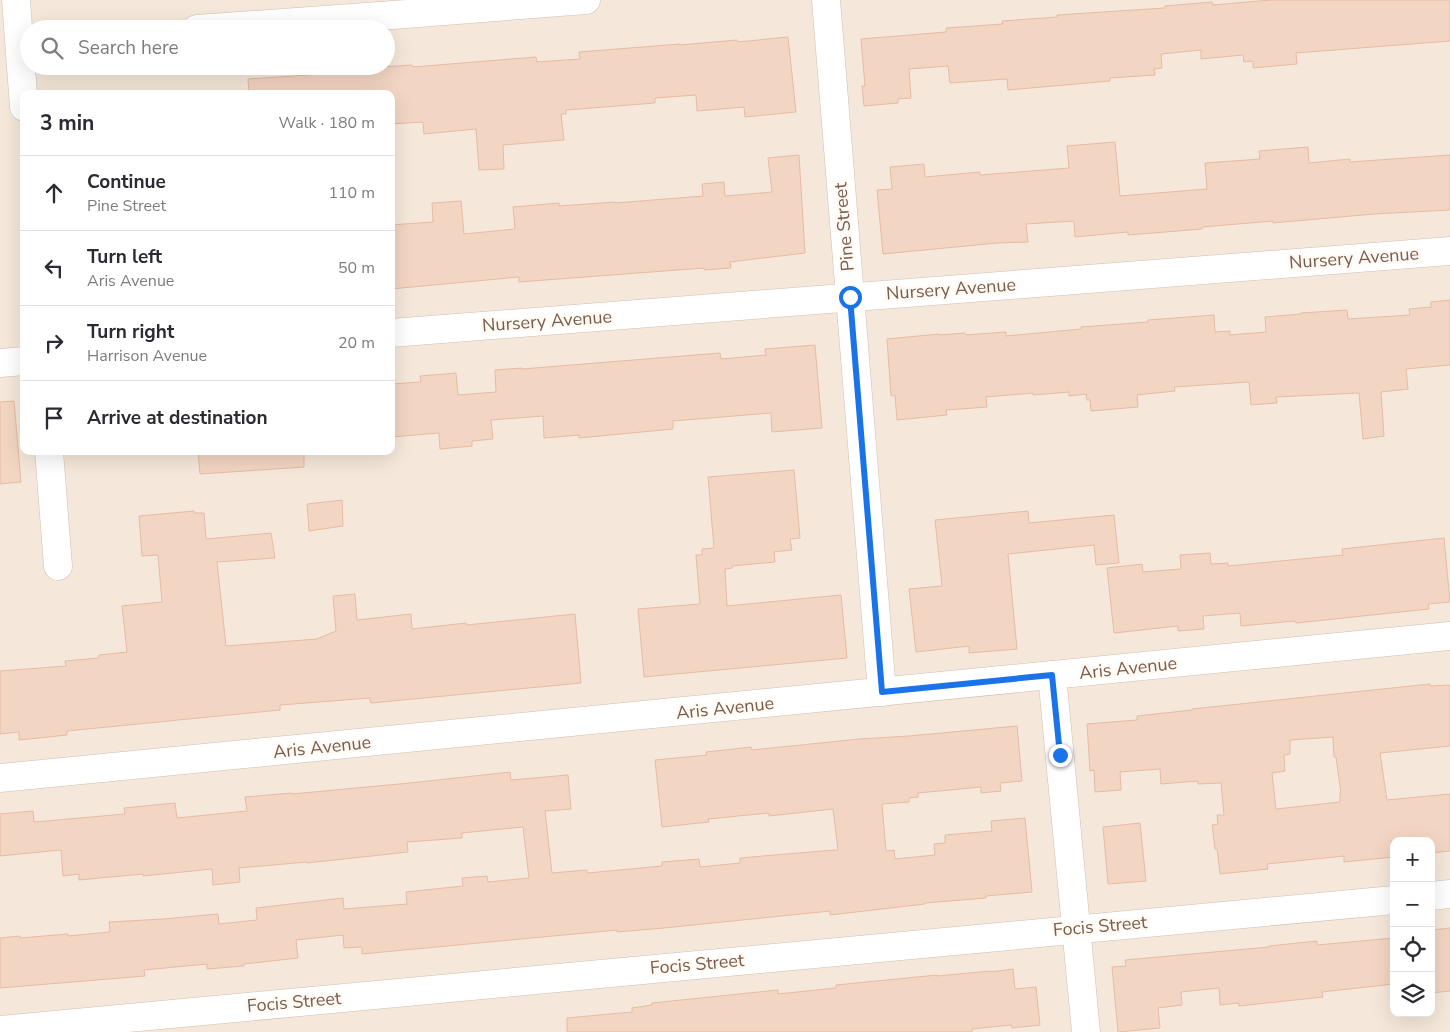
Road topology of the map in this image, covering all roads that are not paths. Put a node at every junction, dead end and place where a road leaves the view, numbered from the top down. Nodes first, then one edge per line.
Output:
1 (16, 0) edge
2 (586, 0) edge
3 (826, 0) edge
4 (323, 20) edge
5 (16, 41) edge
6 (20, 74) edge
7 (20, 75) edge
8 (22, 90) edge
9 (1450, 251) edge
10 (850, 297) junction
11 (395, 333) edge
12 (20, 361) edge
13 (0, 363) edge
14 (49, 455) edge
15 (58, 566) dead end
16 (1450, 636) edge
17 (1052, 675) junction
18 (882, 692) junction
19 (0, 778) edge
20 (1450, 894) edge
21 (1435, 896) edge
22 (1390, 900) edge
23 (1076, 929) junction
24 (0, 1030) edge
25 (1086, 1032) edge

1 - 5 street
2 - 4 street
3 - 10 street, Pine Street
5 - 6 street
7 - 8 street
9 - 10 street, Nursery Avenue
10 - 11 street, Nursery Avenue
10 - 18 street, Pine Street
12 - 13 street
14 - 15 street
16 - 17 street, Aris Avenue
17 - 18 street, Aris Avenue
17 - 23 street
18 - 19 street, Aris Avenue
20 - 21 street
22 - 23 street, Focis Street
23 - 24 street, Focis Street
23 - 25 street

